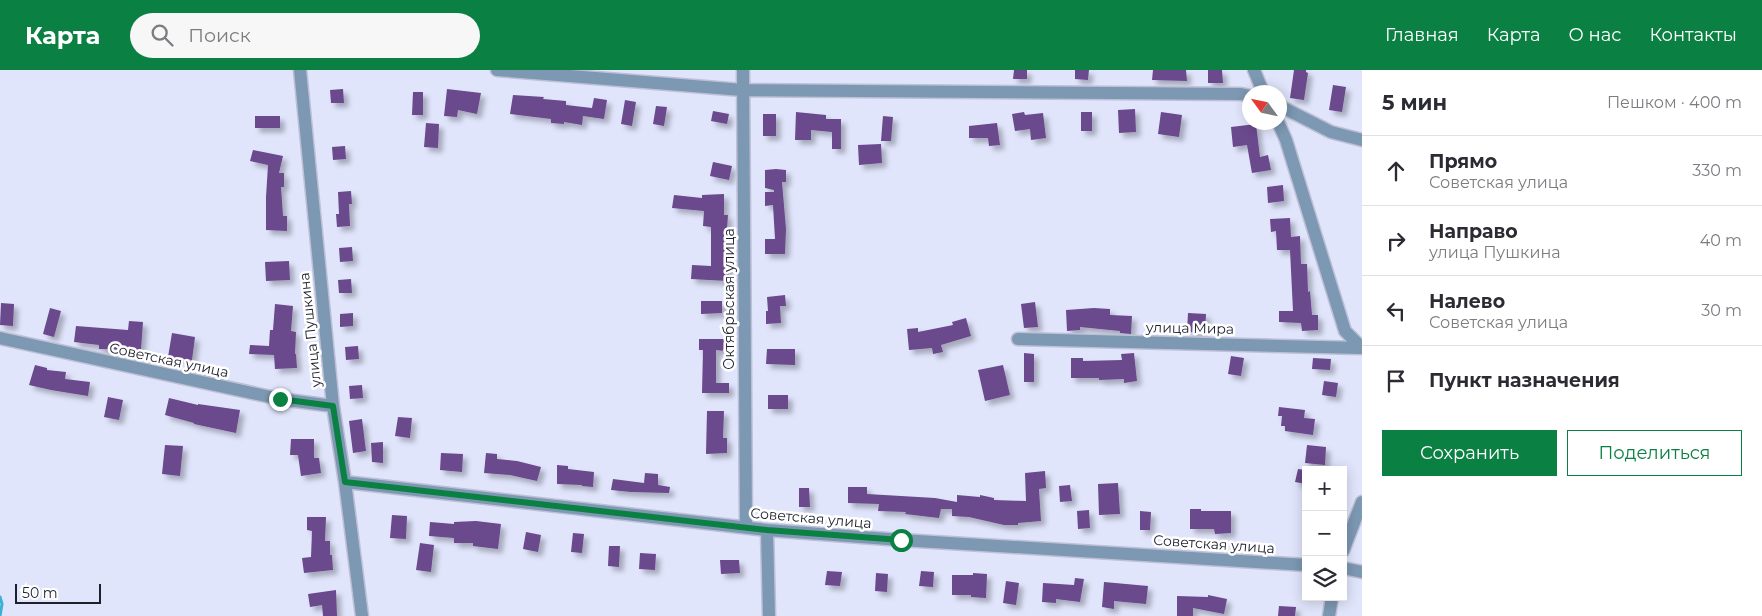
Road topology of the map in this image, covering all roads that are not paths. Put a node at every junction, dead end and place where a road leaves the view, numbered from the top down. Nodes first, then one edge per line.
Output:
1 (300, 70) edge
2 (496, 70) edge
3 (744, 70) edge
4 (1254, 70) edge
5 (1260, 85) edge
6 (742, 90) junction
7 (1242, 94) edge
8 (1287, 110) edge
9 (1282, 130) edge
10 (1362, 140) edge
11 (0, 338) edge
12 (1018, 339) dead end
13 (1361, 348) edge
14 (333, 406) junction
15 (345, 482) junction
16 (1362, 502) edge
17 (746, 527) junction
18 (767, 530) junction
19 (1347, 541) edge
20 (1302, 565) edge
21 (1347, 569) edge
22 (1362, 572) edge
23 (1331, 601) edge
24 (362, 616) edge
25 (769, 616) edge
26 (1329, 616) edge

1 - 14 street, улица Пушкина
2 - 6 street
3 - 6 street, Октябрьская улица
4 - 5 street
6 - 7 street
6 - 17 street, Октябрьская улица
8 - 10 street
9 - 13 street, улица Мира
11 - 14 street, Советская улица
12 - 13 street, улица Мира
14 - 15 street, улица Пушкина
15 - 17 street, Советская улица
15 - 24 street, улица Пушкина
16 - 19 street
17 - 18 street, Советская улица
18 - 20 street, Советская улица
18 - 25 street
21 - 22 street
23 - 26 street

